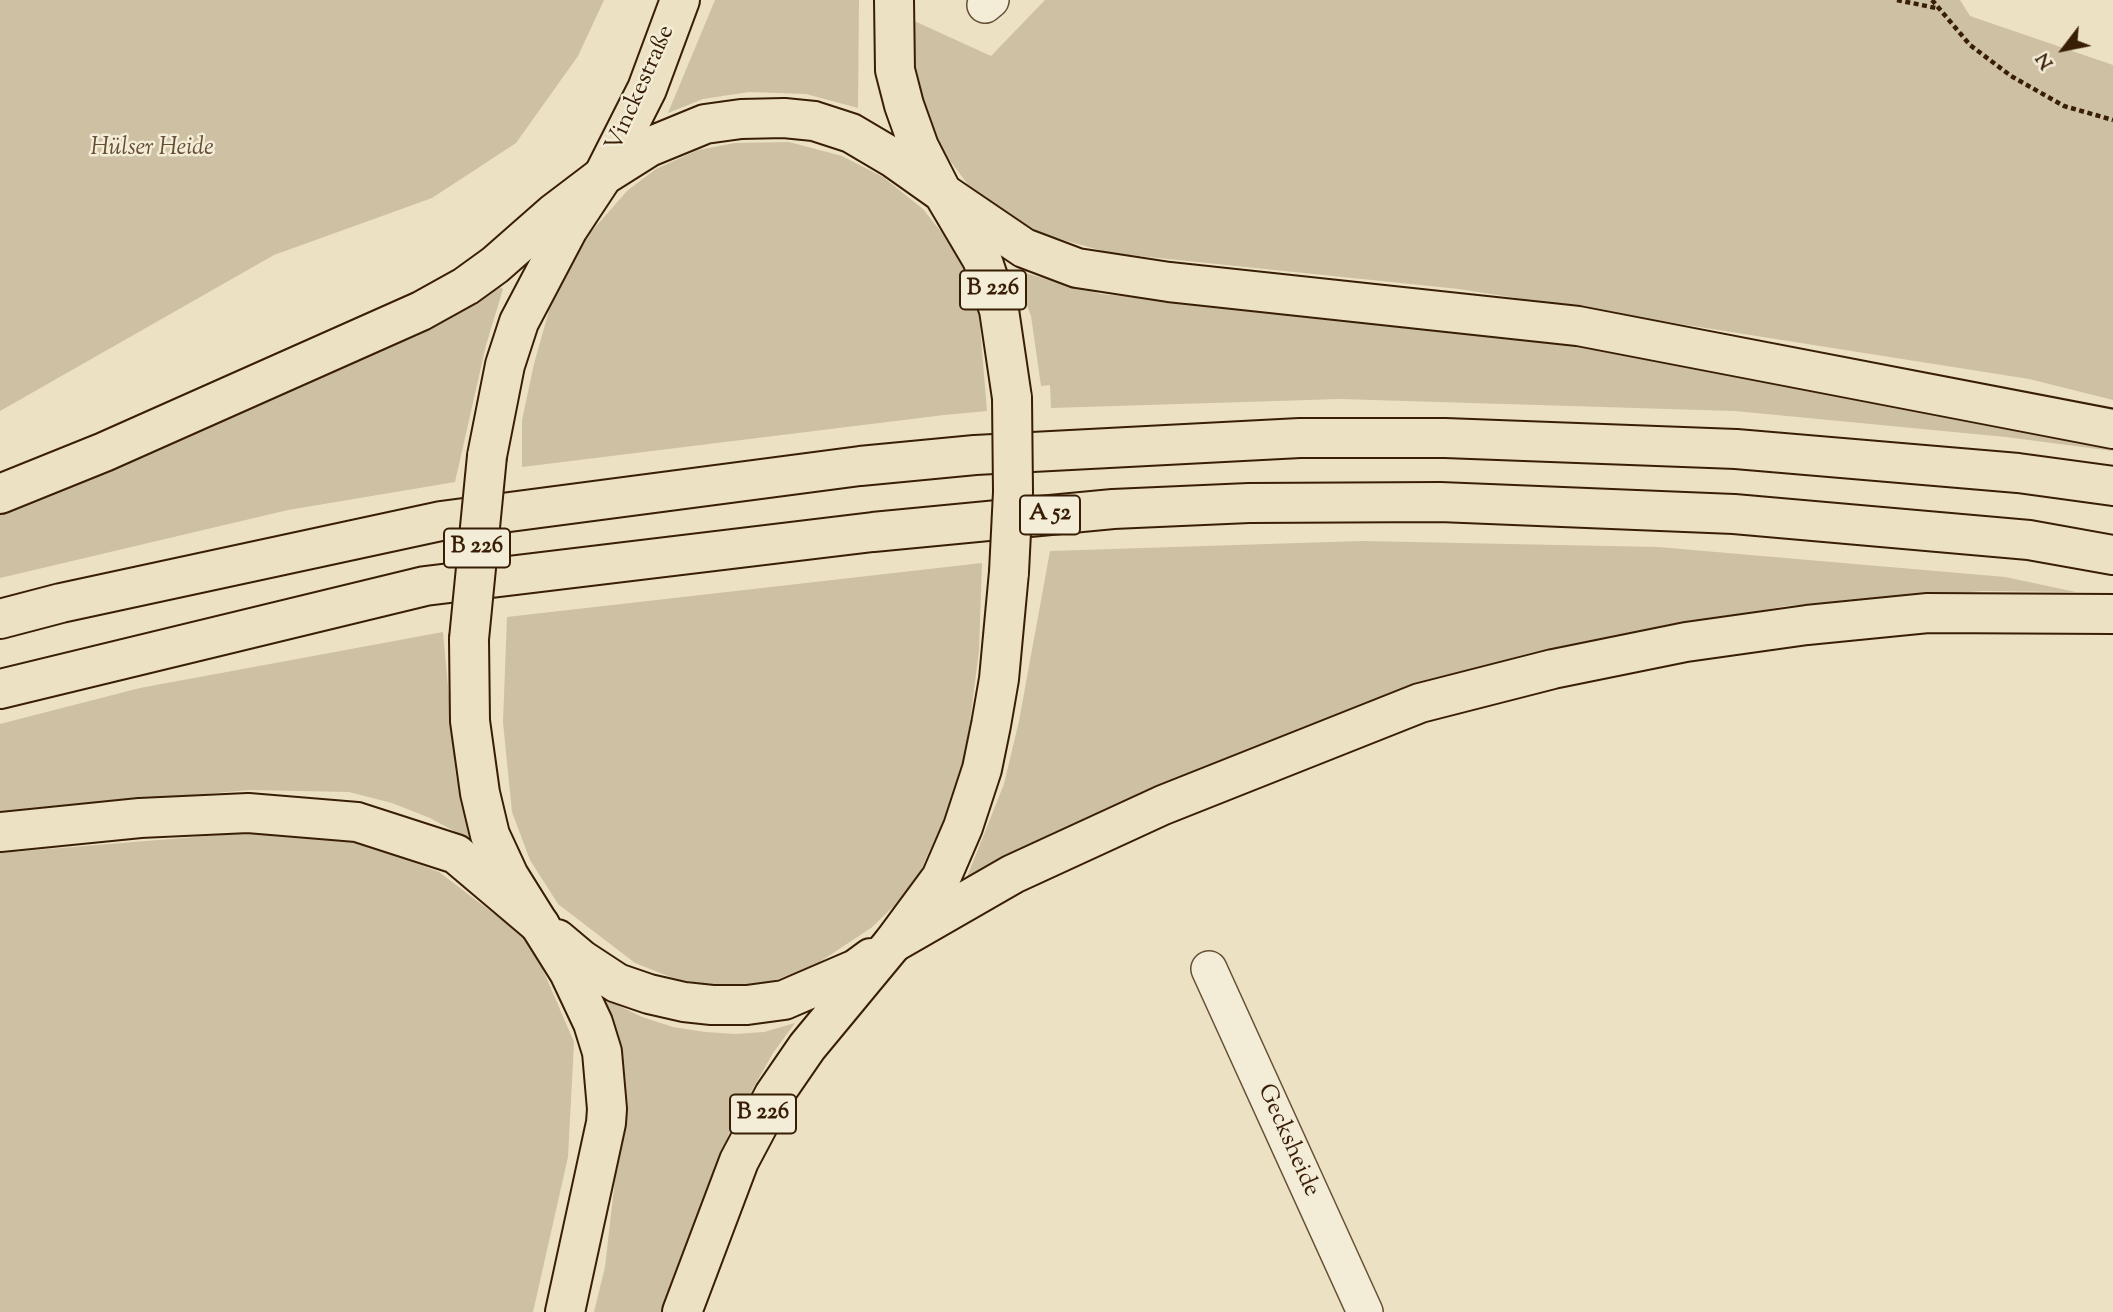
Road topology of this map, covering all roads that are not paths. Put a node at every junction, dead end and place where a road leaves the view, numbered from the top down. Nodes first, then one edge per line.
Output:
1 (680, 0) edge
2 (894, 0) edge
3 (603, 176) junction
4 (943, 194) junction
5 (2113, 429) edge
6 (2113, 486) edge
7 (0, 494) edge
8 (2113, 555) edge
9 (2113, 614) edge
10 (0, 619) edge
11 (0, 689) edge
12 (0, 832) edge
13 (540, 925) junction
14 (893, 943) junction
15 (1209, 969) dead end
16 (565, 1312) edge
17 (682, 1312) edge
18 (1365, 1312) edge

1 - 3 main road, Vinckestraße / B 226
2 - 4 main road, B 226
3 - 4 main road
3 - 7 main road
3 - 13 main road, B 226, bridge
4 - 5 main road
4 - 14 main road, B 226, bridge
6 - 10 main road
8 - 11 main road, A 52
9 - 14 main road
12 - 13 main road
13 - 14 main road
13 - 16 main road, B 226
14 - 17 main road, B 226
15 - 18 street, Gecksheide

